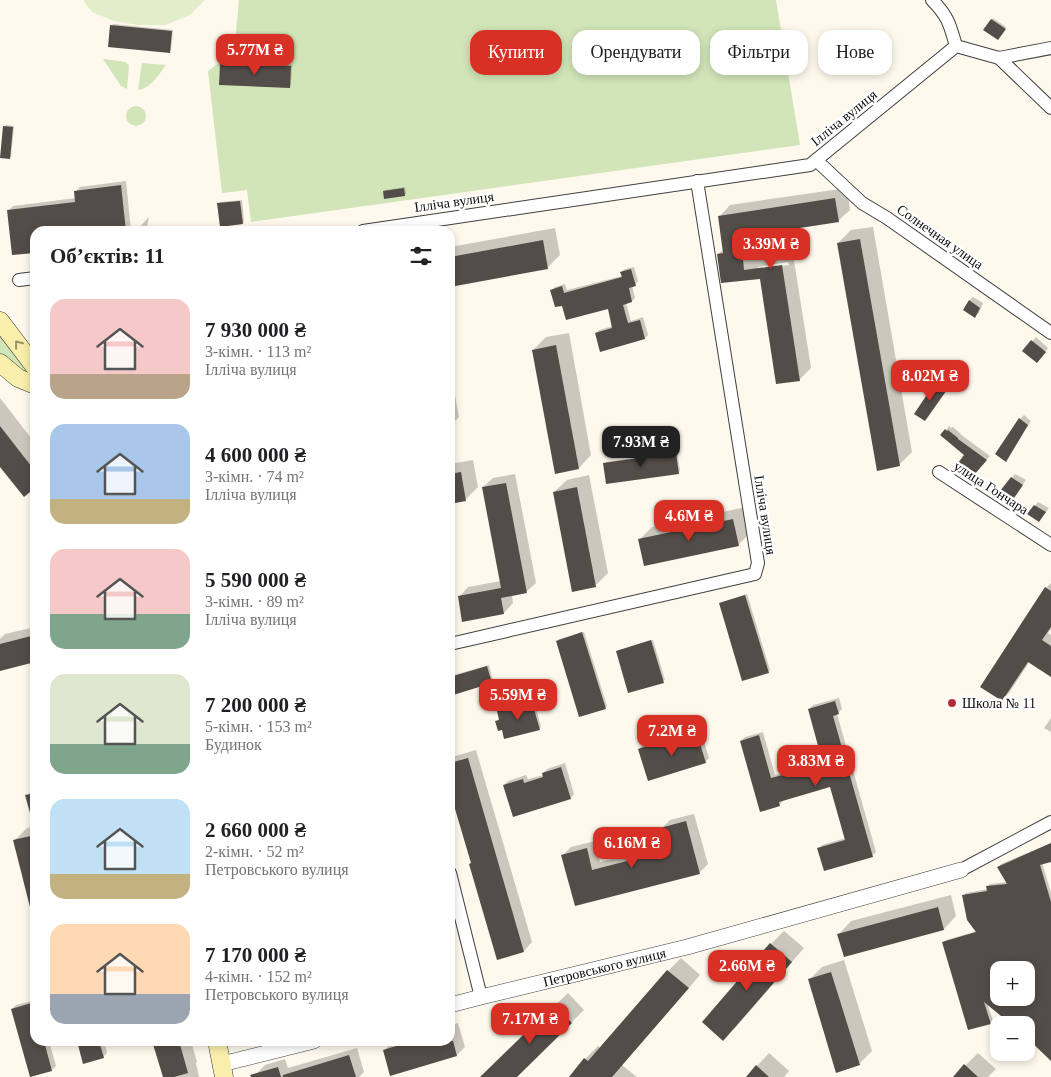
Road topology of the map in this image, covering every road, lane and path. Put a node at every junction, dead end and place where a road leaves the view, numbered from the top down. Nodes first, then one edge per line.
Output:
1 (932, 0) edge
2 (956, 46) junction
3 (1051, 48) edge
4 (999, 58) junction
5 (1051, 108) edge
6 (816, 160) junction
7 (697, 181) junction
8 (396, 226) edge
9 (30, 279) edge
10 (18, 280) dead end
11 (0, 321) edge
12 (1051, 333) edge
13 (30, 360) edge
14 (0, 364) edge
15 (30, 383) edge
16 (939, 472) dead end
17 (1051, 545) edge
18 (455, 643) edge
19 (1050, 824) edge
20 (961, 870) joint
21 (455, 893) edge
22 (481, 997) junction
23 (455, 1004) edge
24 (218, 1046) edge
25 (299, 1046) edge
26 (223, 1071) edge

1 - 2 street
2 - 4 street
2 - 6 street, Ілліча вулиця
3 - 4 street
4 - 5 street
6 - 7 street, Ілліча вулиця
6 - 12 street, Солнечная улица
7 - 8 street, Ілліча вулиця
7 - 18 street, Ілліча вулиця
9 - 10 street
13 -> 11 main road
14 - 15 main road
16 - 17 street, улица Гончара
19 - 20 street
20 - 22 street, Петровського вулиця
21 - 22 street
22 - 23 street, Петровського вулиця
24 - 26 main road
25 - 26 street

